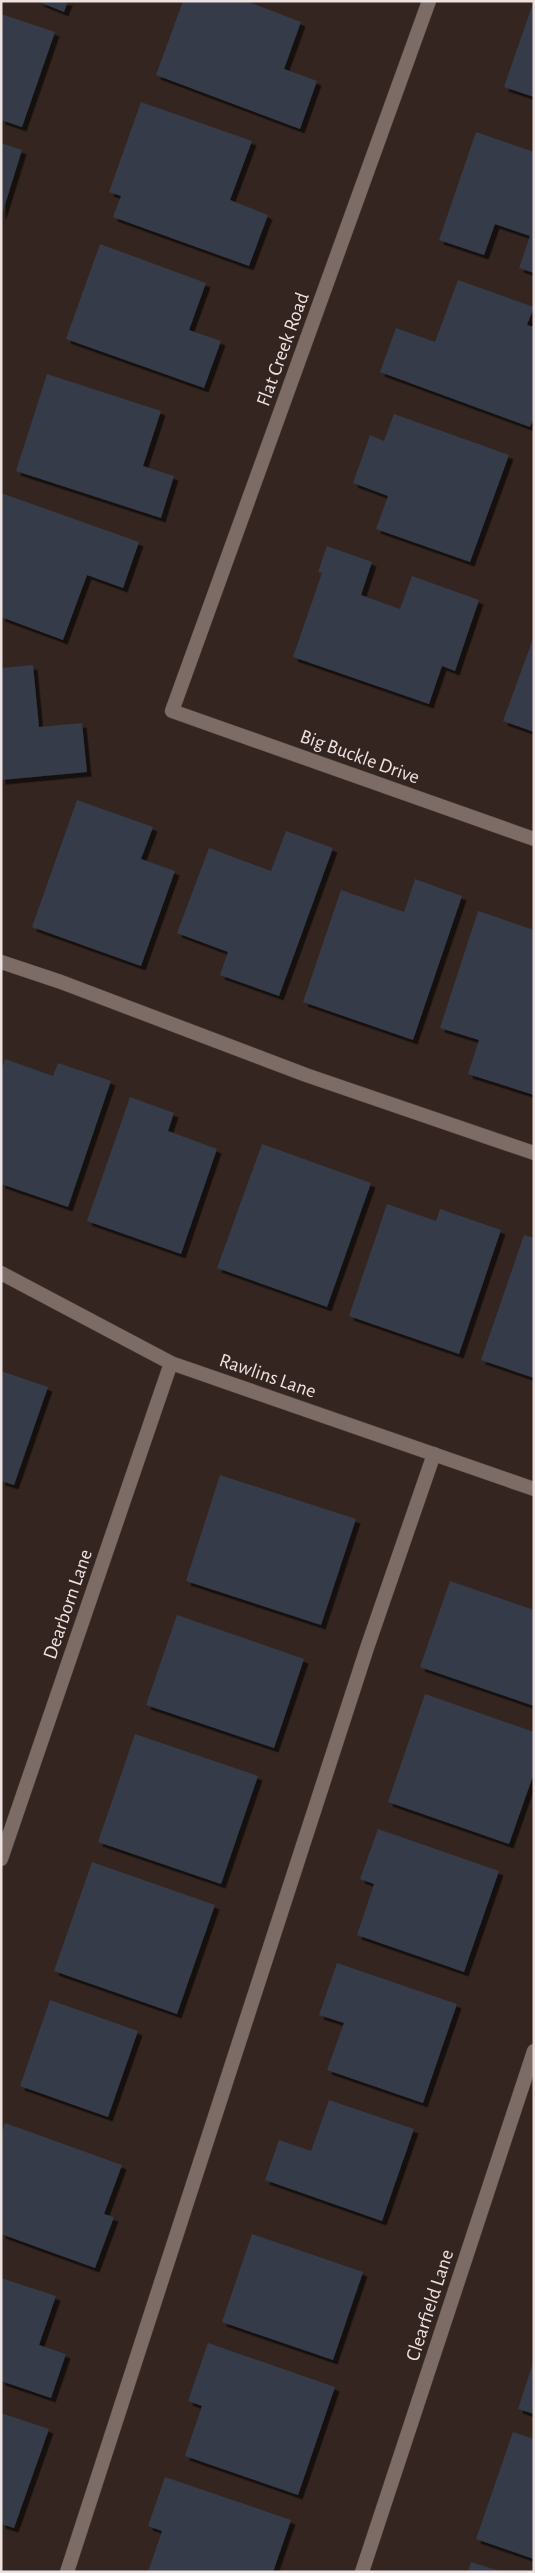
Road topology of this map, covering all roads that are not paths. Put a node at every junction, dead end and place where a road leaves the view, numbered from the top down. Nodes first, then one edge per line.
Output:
1 (429, 1) edge
2 (172, 711) joint
3 (534, 839) edge
4 (1, 962) edge
5 (534, 1153) edge
6 (1, 1273) edge
7 (171, 1362) junction
8 (434, 1454) junction
9 (534, 1489) edge
10 (1, 1859) edge
11 (534, 2050) edge
12 (67, 2572) edge
13 (362, 2572) edge

1 - 2 street, Flat Creek Road
2 - 3 street, Big Buckle Drive
4 - 5 street
6 - 7 street, Rawlins Lane
7 - 8 street, Rawlins Lane
7 - 10 street, Dearborn Lane
8 - 9 street, Rawlins Lane
8 - 12 street
11 - 13 street, Clearfield Lane

